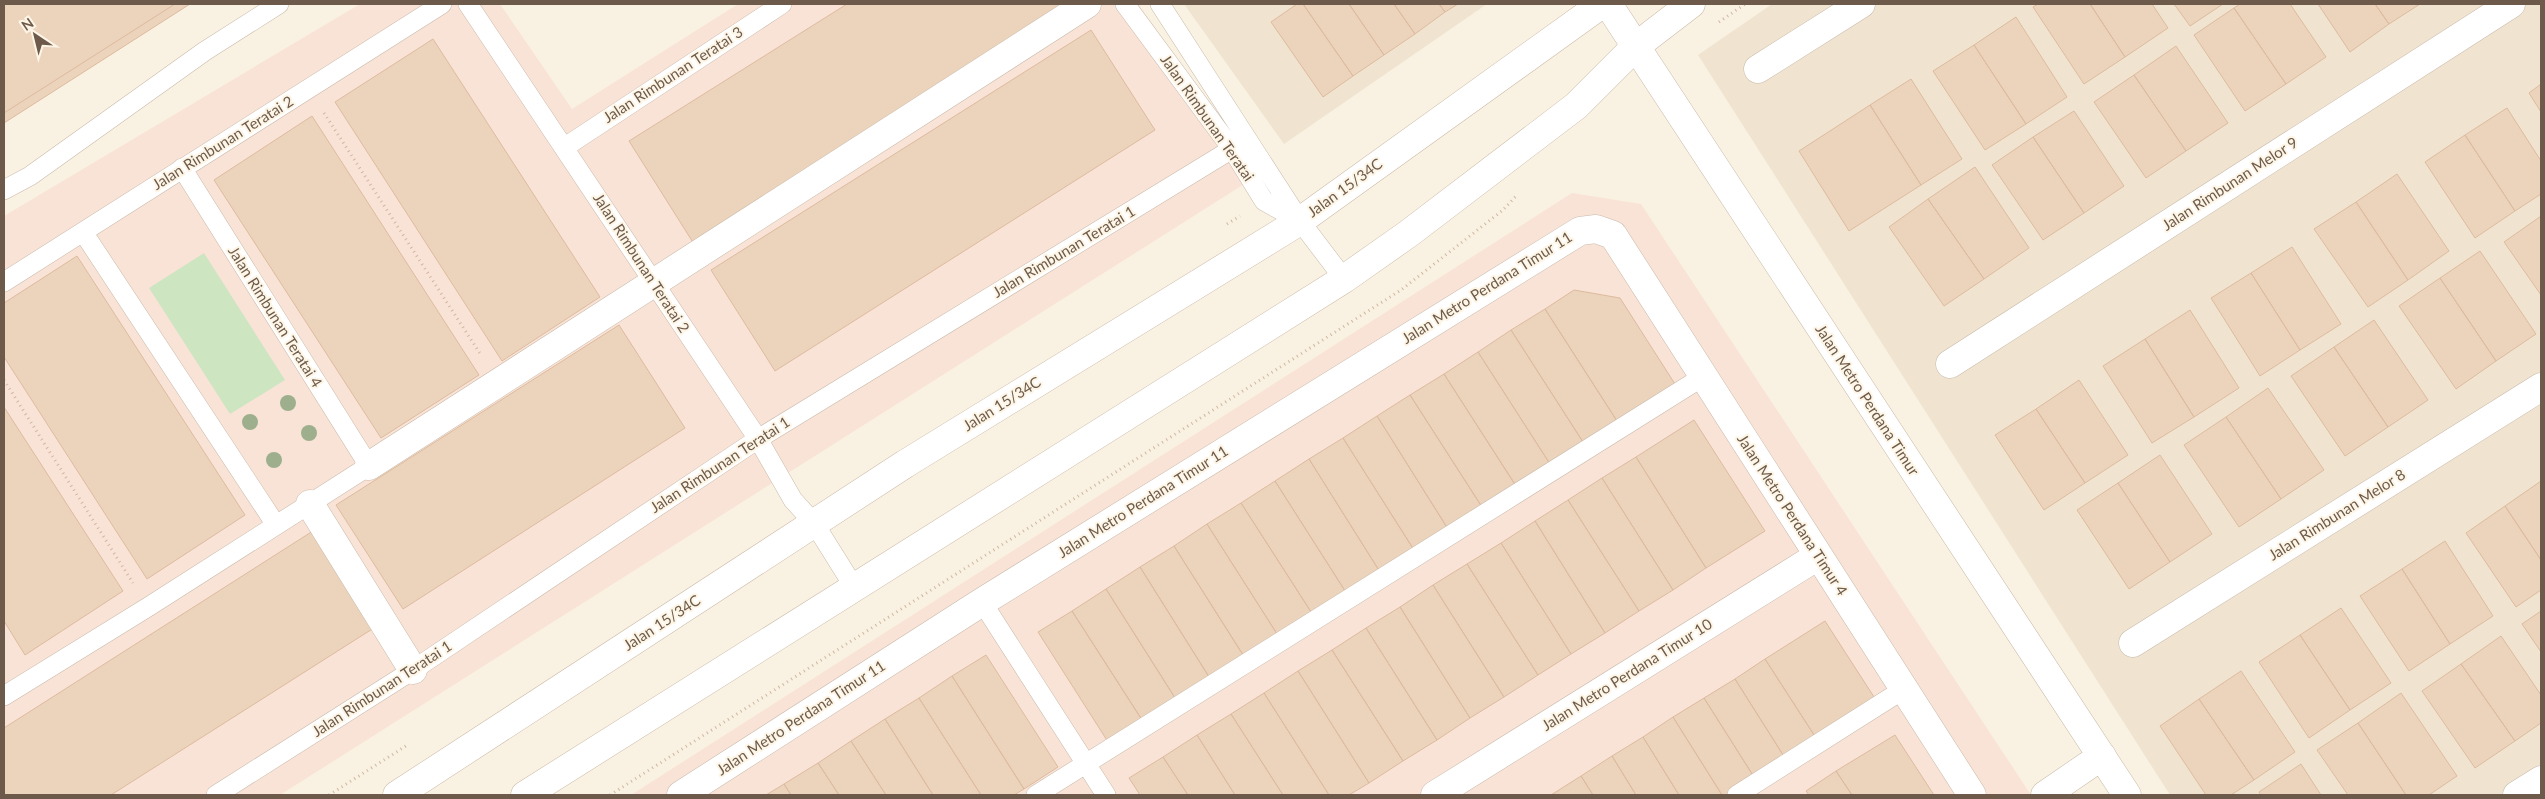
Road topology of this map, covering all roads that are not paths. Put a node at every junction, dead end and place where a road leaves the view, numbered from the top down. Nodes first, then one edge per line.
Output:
1 (279, 4) edge
2 (442, 4) edge
3 (468, 4) edge
4 (782, 4) edge
5 (1087, 4) edge
6 (1125, 4) edge
7 (1160, 4) edge
8 (1602, 4) edge
9 (1608, 4) edge
10 (1691, 4) edge
11 (1861, 4) edge
12 (2511, 4) edge
13 (1635, 47) junction
14 (1758, 69) dead end
15 (565, 147) junction
16 (1232, 149) junction
17 (182, 168) junction
18 (4, 190) edge
19 (1300, 221) junction
20 (83, 232) junction
21 (1613, 235) joint
22 (1344, 279) junction
23 (4, 282) edge
24 (653, 282) junction
25 (1950, 364) dead end
26 (1704, 376) junction
27 (2541, 387) edge
28 (758, 439) junction
29 (369, 466) junction
30 (310, 504) junction
31 (814, 523) junction
32 (276, 524) junction
33 (1818, 556) junction
34 (854, 587) junction
35 (982, 602) junction
36 (2133, 643) dead end
37 (413, 670) junction
38 (1904, 689) junction
39 (4, 696) edge
40 (2102, 756) junction
41 (1086, 764) junction
42 (2541, 780) edge
43 (216, 795) edge
44 (397, 795) edge
45 (525, 795) edge
46 (681, 795) edge
47 (1036, 795) edge
48 (1106, 795) edge
49 (1435, 795) edge
50 (1737, 795) edge
51 (1972, 795) edge
52 (2045, 795) edge
53 (2127, 795) edge
54 (2517, 795) edge

1 - 18 lane
2 - 17 lane, Jalan Rimbunan Teratai 2
3 - 15 lane, Jalan Rimbunan Teratai 2
4 - 15 lane, Jalan Rimbunan Teratai 3
5 - 24 street
6 - 16 lane, Jalan Rimbunan Teratai
7 - 19 lane
8 - 19 street, Jalan 15/34C
9 - 13 street, Jalan Metro Perdana Timur
10 - 13 street
11 - 14 street
12 - 25 street, Jalan Rimbunan Melor 9
13 - 22 street
13 - 40 street, Jalan Metro Perdana Timur
15 - 24 lane, Jalan Rimbunan Teratai 2
16 - 19 lane, Jalan Rimbunan Teratai
16 - 28 lane, Jalan Rimbunan Teratai 1
17 - 20 lane, Jalan Rimbunan Teratai 2
17 - 29 lane, Jalan Rimbunan Teratai 4
19 - 22 lane
19 - 31 street, Jalan 15/34C
20 - 23 lane, Jalan Rimbunan Teratai 2
20 - 32 lane
21 - 26 street, Jalan Metro Perdana Timur 4
21 - 35 street, Jalan Metro Perdana Timur 11
22 - 34 street
24 - 28 lane, Jalan Rimbunan Teratai 2
24 - 29 street
26 - 33 street, Jalan Metro Perdana Timur 4
26 - 41 lane
27 - 36 street, Jalan Rimbunan Melor 8
28 - 31 lane, Jalan Rimbunan Teratai 2
28 - 37 lane, Jalan Rimbunan Teratai 1
29 - 30 lane
30 - 32 lane
30 - 37 street
31 - 34 lane, Jalan Rimbunan Teratai 2
31 - 44 street, Jalan 15/34C
32 - 39 lane
33 - 38 street, Jalan Metro Perdana Timur 4
33 - 49 street, Jalan Metro Perdana Timur 10
34 - 45 street
35 - 41 lane
35 - 46 street, Jalan Metro Perdana Timur 11
37 - 43 lane, Jalan Rimbunan Teratai 1
38 - 50 lane
38 - 51 street, Jalan Metro Perdana Timur 4
40 - 52 street
40 - 53 street, Jalan Metro Perdana Timur
41 - 47 lane
41 - 48 lane
42 - 54 street

